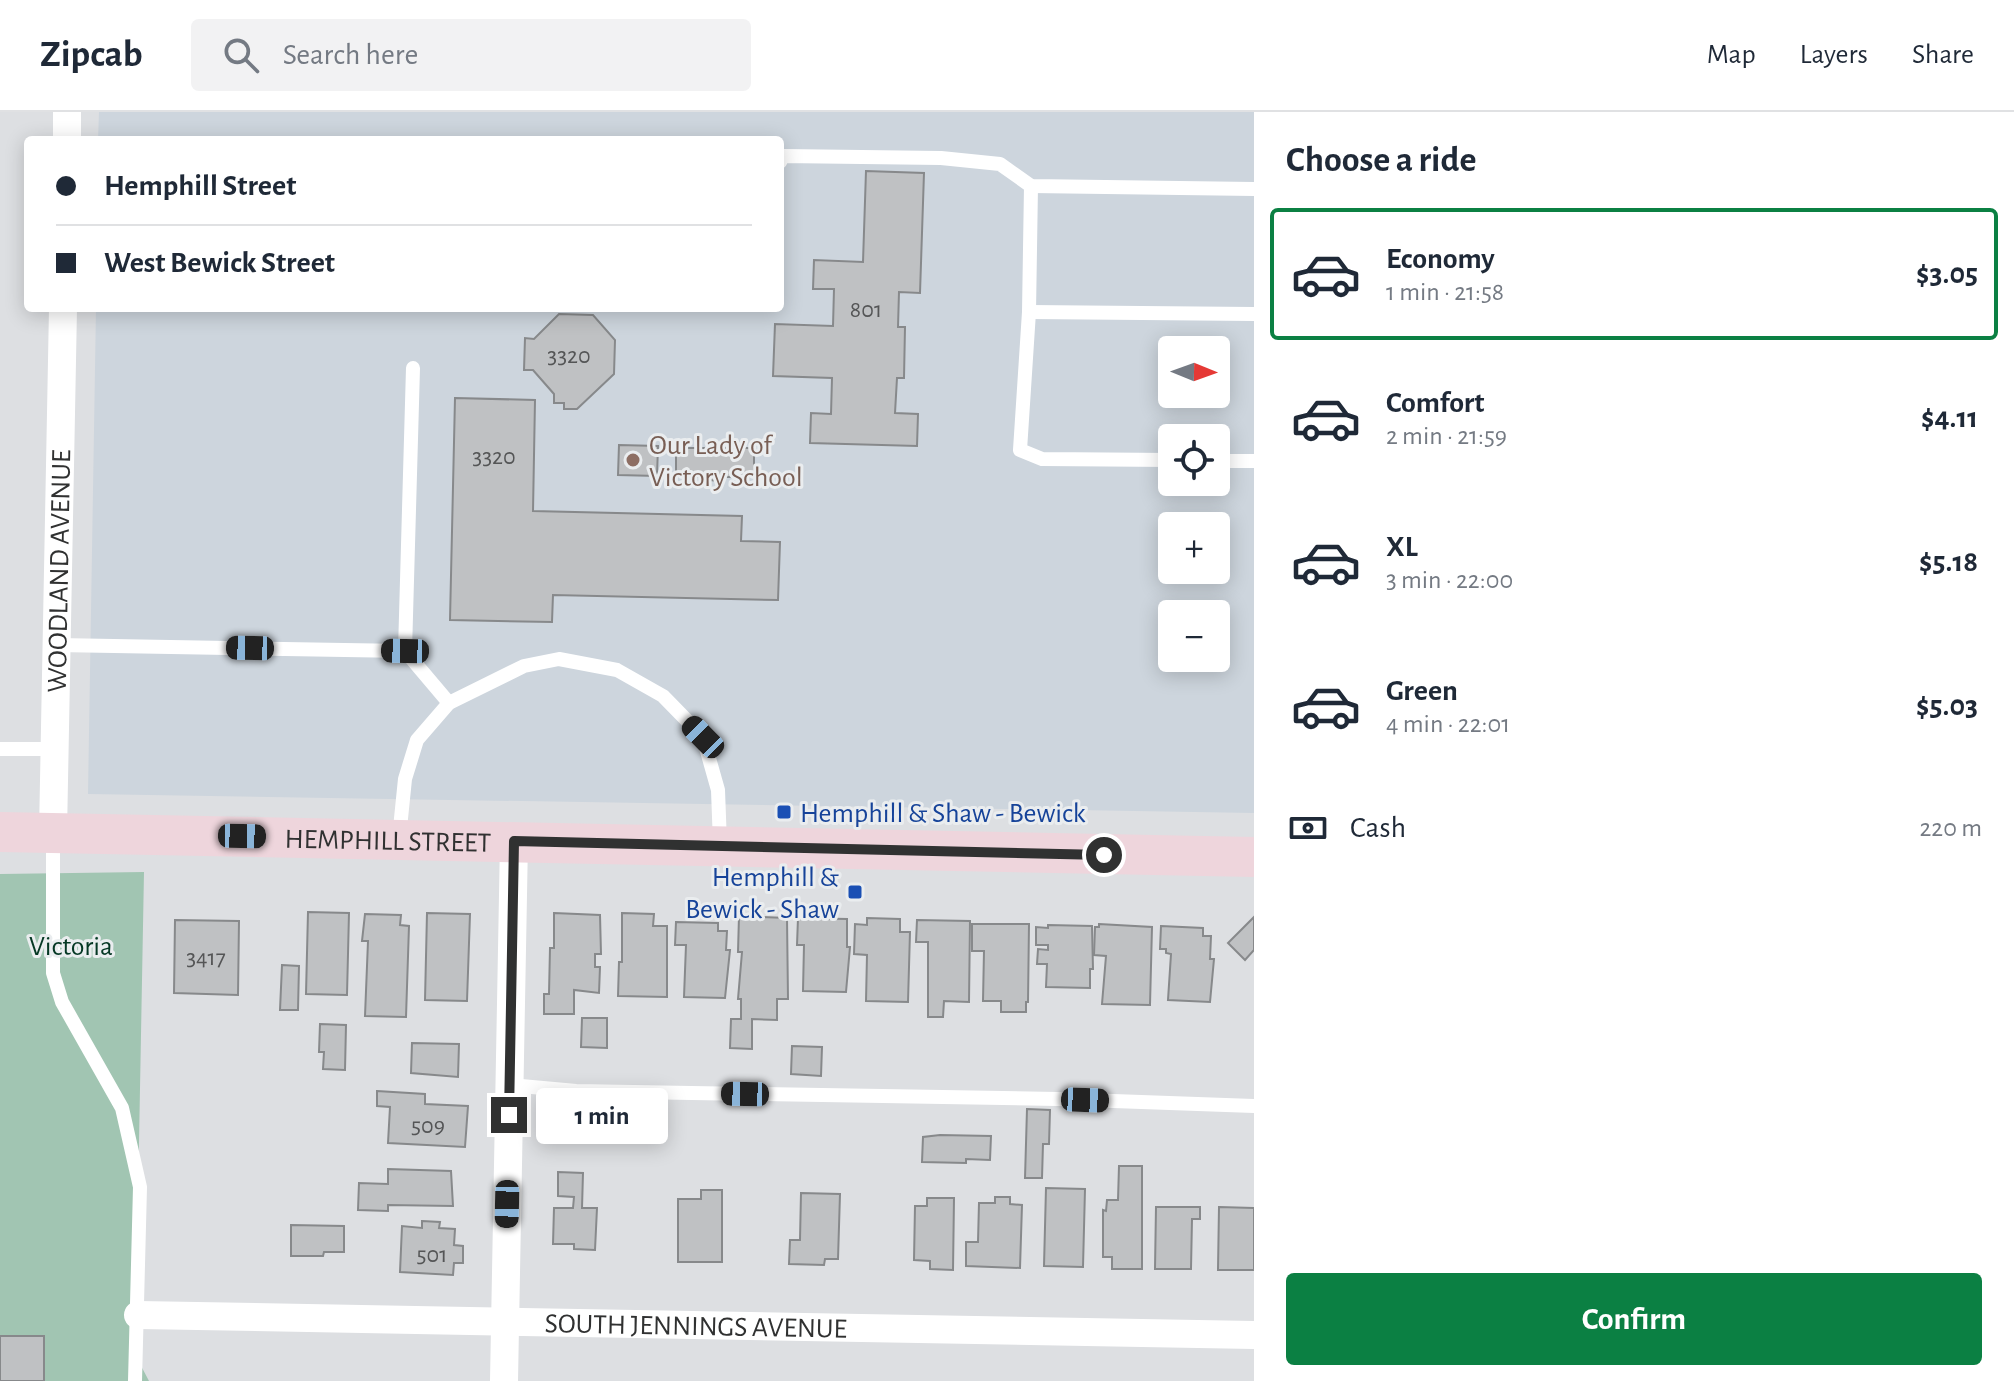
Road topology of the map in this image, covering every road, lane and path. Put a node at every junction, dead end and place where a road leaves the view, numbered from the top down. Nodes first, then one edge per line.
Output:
1 (67, 112) edge
2 (67, 136) edge
3 (784, 156) edge
4 (1031, 186) junction
5 (1254, 189) edge
6 (63, 312) edge
7 (1029, 312) junction
8 (1254, 314) edge
9 (413, 368) dead end
10 (1158, 460) edge
11 (1230, 461) edge
12 (1254, 461) edge
13 (57, 645) junction
14 (405, 651) junction
15 (449, 703) junction
16 (0, 749) edge
17 (54, 749) junction
18 (0, 832) edge
19 (53, 833) junction
20 (399, 839) junction
21 (514, 841) junction
22 (720, 847) junction
23 (1254, 857) edge
24 (510, 1085) junction
25 (1254, 1106) edge
26 (138, 1315) junction
27 (504, 1322) junction
28 (1254, 1335) edge
29 (135, 1381) edge
30 (504, 1381) edge

1 - 2 street
3 - 4 lane
4 - 5 lane
4 - 7 lane
6 - 13 street, WOODLAND AVENUE
7 - 8 lane
7 - 10 lane
9 - 14 lane
11 - 12 lane
13 - 14 lane
13 - 17 street, WOODLAND AVENUE
14 - 15 lane
15 - 20 lane
15 - 22 lane
16 - 17 lane
17 - 19 street, WOODLAND AVENUE
18 - 19 main road, HEMPHILL STREET
19 - 20 main road, HEMPHILL STREET
19 - 26 lane
20 - 21 main road, HEMPHILL STREET
21 - 22 main road, HEMPHILL STREET
21 - 24 street
22 - 23 main road, HEMPHILL STREET
24 - 25 lane
24 - 27 street
26 - 27 street, SOUTH JENNINGS AVENUE
26 - 29 lane
27 - 28 street, SOUTH JENNINGS AVENUE
27 - 30 street

